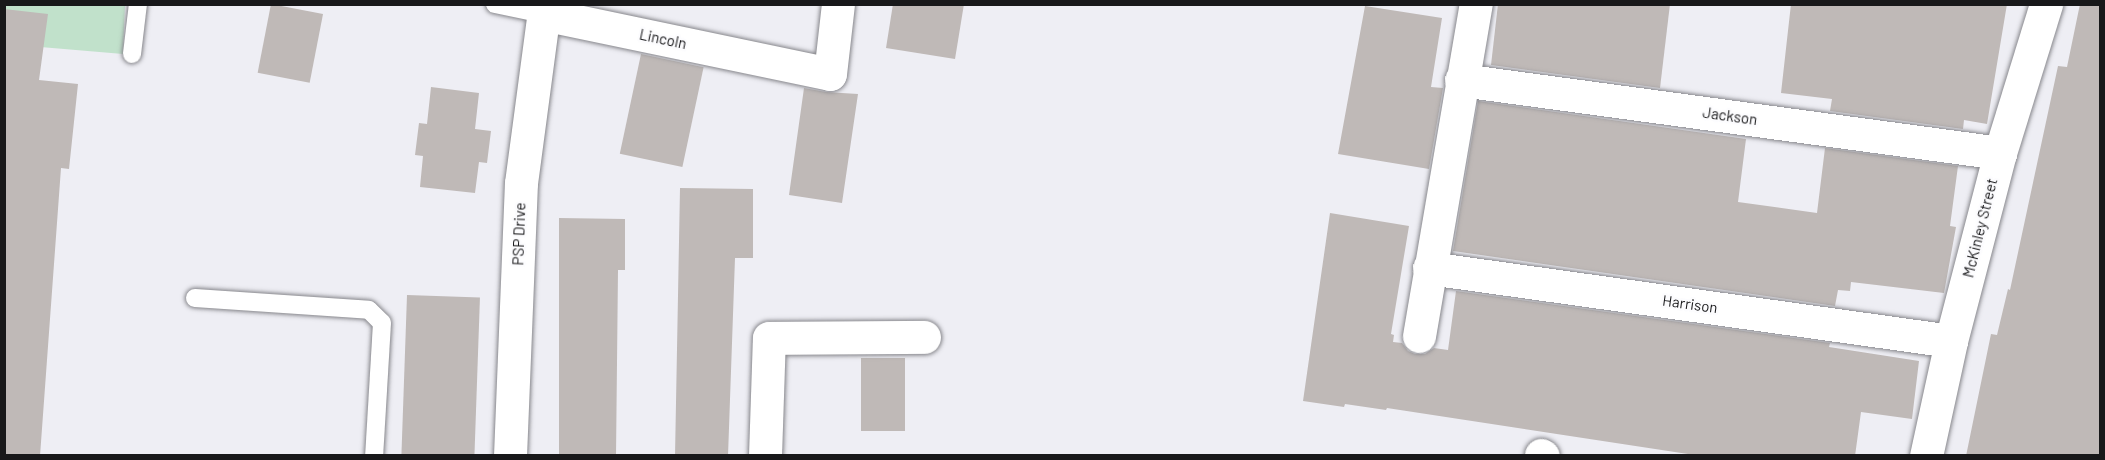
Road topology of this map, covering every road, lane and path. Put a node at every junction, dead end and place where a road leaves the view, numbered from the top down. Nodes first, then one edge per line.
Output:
1 (138, 4) edge
2 (495, 4) edge
3 (838, 4) edge
4 (1476, 4) edge
5 (2046, 4) edge
6 (544, 9) edge
7 (132, 54) dead end
8 (1461, 80) junction
9 (2000, 153) junction
10 (1429, 268) junction
11 (195, 298) dead end
12 (1419, 336) dead end
13 (924, 337) dead end
14 (1951, 341) junction
15 (374, 456) edge
16 (510, 456) edge
17 (765, 456) edge
18 (1926, 456) edge

1 - 7 lane
2 - 6 lane, Lincoln
3 - 6 street, Lincoln
4 - 8 street
5 - 9 street, McKinley Street
6 - 16 street, PSP Drive
8 - 9 street, Jackson
8 - 10 street
9 - 14 street, McKinley Street
10 - 12 street
10 - 14 street, Harrison
11 - 15 lane
13 - 17 street
14 - 18 street, McKinley Street

